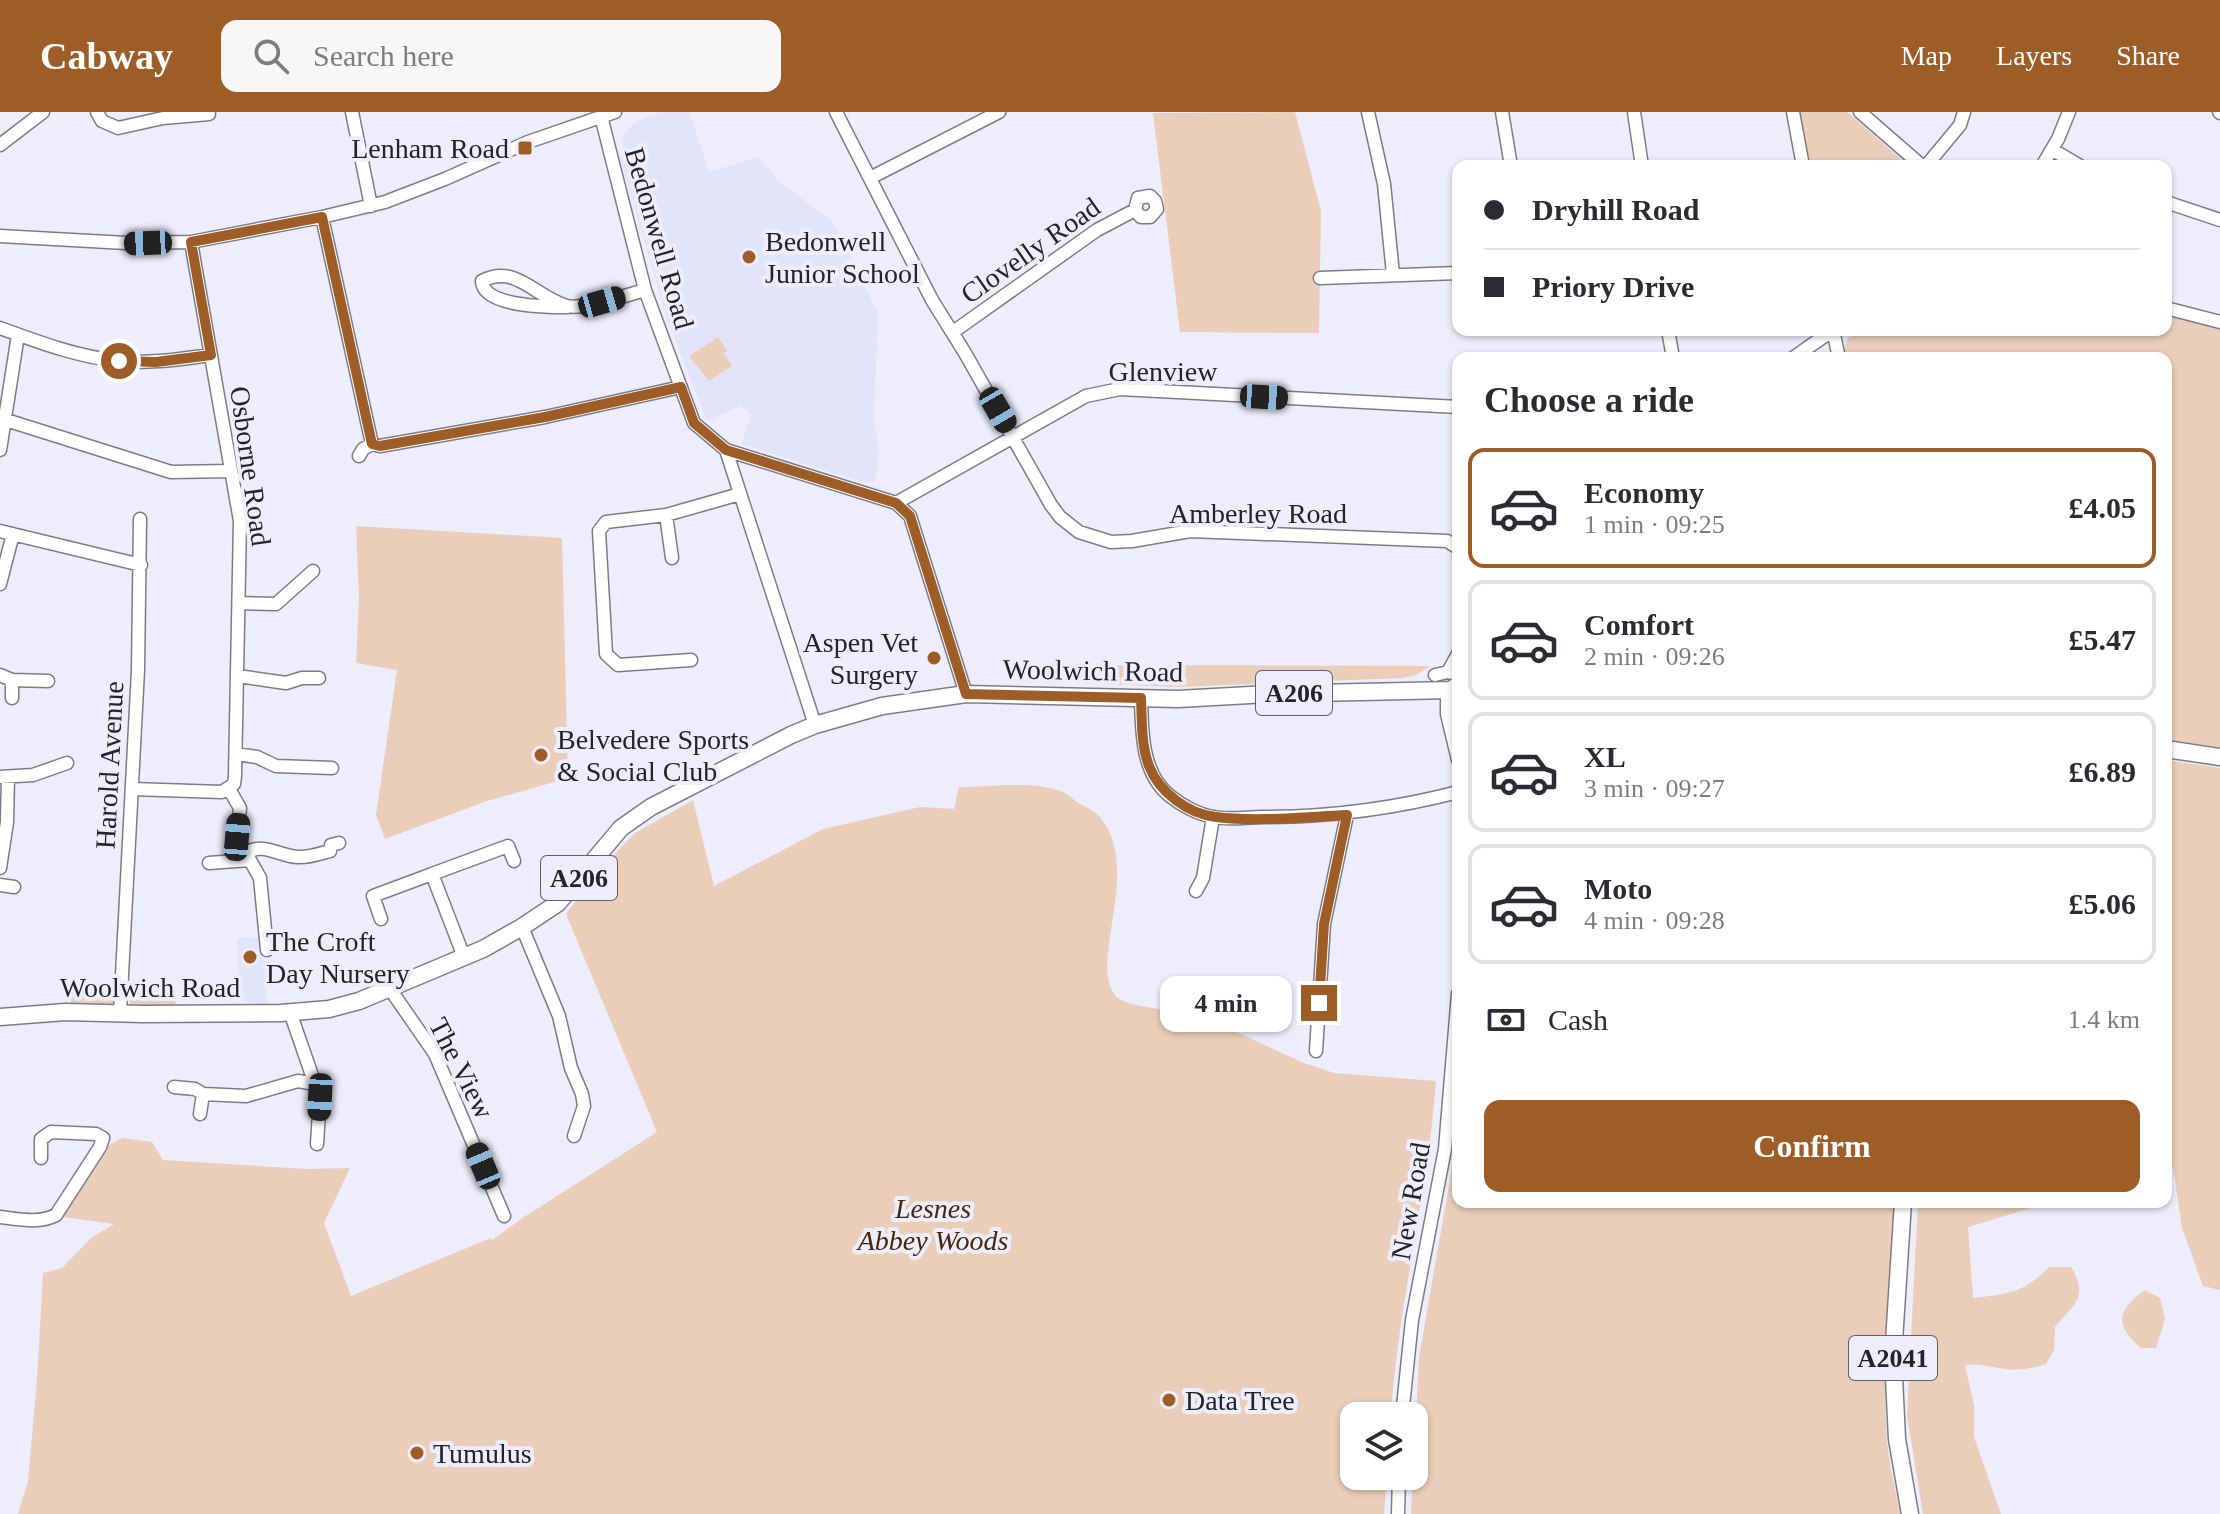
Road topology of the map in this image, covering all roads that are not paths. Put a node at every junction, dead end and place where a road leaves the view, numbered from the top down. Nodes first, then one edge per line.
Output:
1 (43, 112) edge
2 (97, 112) edge
3 (352, 112) edge
4 (615, 112) edge
5 (836, 112) edge
6 (999, 112) edge
7 (1368, 112) edge
8 (1502, 112) edge
9 (1634, 112) edge
10 (1793, 112) edge
11 (1860, 112) edge
12 (1964, 112) edge
13 (2069, 112) edge
14 (209, 114) dead end
15 (601, 116) junction
16 (0, 145) edge
17 (2053, 150) junction
18 (1510, 160) edge
19 (1641, 160) edge
20 (1802, 160) edge
21 (1917, 160) edge
22 (1929, 160) edge
23 (2046, 160) edge
24 (2070, 160) edge
25 (870, 178) junction
26 (2172, 204) edge
27 (371, 206) junction
28 (1135, 210) dead end
29 (322, 217) junction
30 (2220, 220) edge
31 (0, 236) edge
32 (191, 242) junction
33 (1452, 273) edge
34 (1393, 274) junction
35 (1320, 278) dead end
36 (645, 290) junction
37 (568, 307) junction
38 (2172, 310) edge
39 (2220, 322) edge
40 (0, 328) edge
41 (953, 332) junction
42 (18, 335) junction
43 (1827, 336) edge
44 (1810, 347) junction
45 (1802, 352) edge
46 (1814, 352) edge
47 (211, 355) junction
48 (681, 387) junction
49 (1452, 407) edge
50 (6, 420) junction
51 (1013, 437) junction
52 (372, 444) junction
53 (0, 450) edge
54 (726, 450) junction
55 (359, 456) dead end
56 (230, 471) junction
57 (740, 494) junction
58 (896, 503) junction
59 (666, 515) junction
60 (140, 519) dead end
61 (7, 533) edge
62 (1452, 544) edge
63 (672, 558) dead end
64 (141, 565) junction
65 (313, 571) dead end
66 (0, 584) edge
67 (239, 603) junction
68 (691, 660) dead end
69 (1435, 675) dead end
70 (238, 676) junction
71 (319, 678) dead end
72 (48, 681) dead end
73 (1452, 684) edge
74 (1452, 684) edge
75 (7, 685) edge
76 (1452, 689) edge
77 (966, 694) junction
78 (1141, 698) junction
79 (815, 725) junction
80 (1452, 735) edge
81 (2172, 750) edge
82 (236, 754) junction
83 (2220, 757) edge
84 (67, 763) dead end
85 (332, 768) dead end
86 (4, 777) edge
87 (132, 789) junction
88 (229, 789) junction
89 (1452, 794) edge
90 (1347, 815) junction
91 (1213, 817) junction
92 (339, 843) dead end
93 (248, 857) junction
94 (514, 861) dead end
95 (209, 863) dead end
96 (0, 868) edge
97 (432, 874) junction
98 (0, 885) edge
99 (14, 887) dead end
100 (1196, 891) dead end
101 (381, 919) dead end
102 (522, 927) junction
103 (267, 950) dead end
104 (464, 957) junction
105 (390, 989) junction
106 (290, 1012) junction
107 (120, 1013) junction
108 (2, 1016) edge
109 (1316, 1051) dead end
110 (1452, 1066) edge
111 (315, 1084) junction
112 (174, 1087) dead end
113 (203, 1094) junction
114 (200, 1114) dead end
115 (574, 1136) dead end
116 (317, 1144) dead end
117 (41, 1158) dead end
118 (1903, 1208) edge
119 (504, 1216) dead end
120 (0, 1217) edge
121 (1403, 1402) edge
122 (1399, 1490) edge
123 (1398, 1514) edge
124 (1910, 1514) edge

1 - 16 street
2 - 14 street
3 - 27 street
4 - 15 street
5 - 25 street, Amberley Road
6 - 25 street
7 - 34 street
8 - 18 street
9 - 19 street
10 - 20 street
11 - 21 street
12 - 22 street
13 - 17 street
15 - 27 street, Bedonwell Road
15 - 36 street, Bedonwell Road
17 - 23 street
17 - 24 street
25 - 41 street, Amberley Road
26 - 30 street
27 - 29 street, Bedonwell Road
28 - 41 street, Clovelly Road
29 - 32 street, Bedonwell Road
29 - 52 street
31 - 32 street, Bedonwell Road
32 - 47 street, Osborne Road
33 - 34 street
34 - 35 street
36 - 37 street
36 - 48 street, Bedonwell Road
37 - 37 street
38 - 39 street
40 - 42 street
41 - 51 street, Amberley Road
42 - 47 street
42 - 50 street
43 - 44 street
44 - 45 street
44 - 46 street
47 - 56 street, Osborne Road
48 - 52 street
48 - 54 street, Bedonwell Road
49 - 51 street, Glenview
50 - 53 street
50 - 56 street
51 - 58 street, Glenview
51 - 62 street, Amberley Road
52 - 55 street
54 - 57 street
54 - 58 street, Bedonwell Road
56 - 67 street, Osborne Road
57 - 59 street
57 - 79 street
58 - 77 street
59 - 63 street
59 - 68 street
60 - 64 street, Harold Avenue
61 - 64 street
61 - 66 street
64 - 87 street, Harold Avenue
65 - 67 street
67 - 70 street, Osborne Road
69 - 73 street
70 - 71 street
70 - 82 street, Osborne Road
72 - 75 street
74 - 78 main road, Woolwich Road / A206
76 - 80 street
77 - 78 main road, Woolwich Road / A206
77 - 79 main road, Woolwich Road / A206
78 - 91 street
79 - 102 main road, Woolwich Road / A206
81 - 83 main road
82 - 85 street
82 - 88 street, Osborne Road
84 - 86 street
86 - 96 street
87 - 88 street
87 - 107 street, Harold Avenue
88 - 93 street
89 - 90 street
90 - 91 street
90 - 109 street
91 - 100 street
92 - 93 street
93 - 95 street
93 - 103 street
94 - 97 street
97 - 101 street
97 - 104 street
98 - 99 street
102 - 104 main road, Woolwich Road / A206
102 - 115 street
104 - 105 main road, Woolwich Road / A206
105 - 106 main road, Woolwich Road / A206
105 - 119 street, The View
106 - 107 main road, Woolwich Road / A206
106 - 111 street
107 - 108 main road, Woolwich Road / A206
110 - 121 street, New Road
111 - 113 street
111 - 116 street
112 - 113 street
113 - 114 street
117 - 120 street
118 - 124 main road, A2041
122 - 123 street

